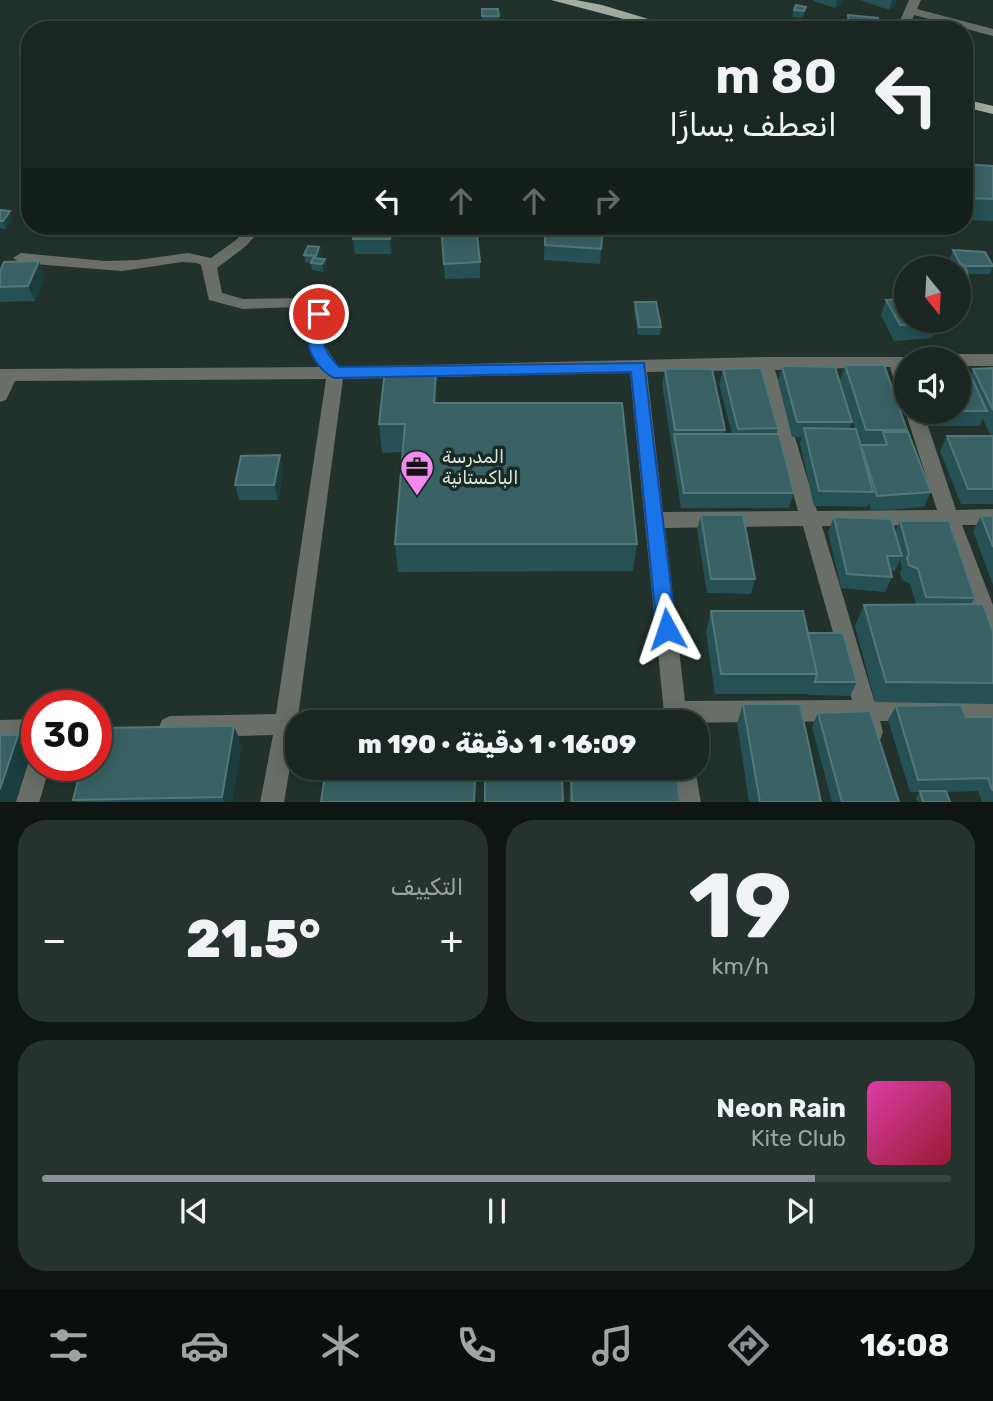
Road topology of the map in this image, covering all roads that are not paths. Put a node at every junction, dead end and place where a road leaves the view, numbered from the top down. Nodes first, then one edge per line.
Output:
1 (557, 0) edge
2 (913, 6) edge
3 (648, 21) edge
4 (955, 21) edge
5 (973, 27) edge
6 (993, 33) edge
7 (973, 105) edge
8 (993, 110) edge
9 (249, 235) edge
10 (21, 258) dead end
11 (209, 267) junction
12 (971, 360) edge
13 (993, 360) edge
14 (894, 361) edge
15 (765, 363) junction
16 (638, 366) junction
17 (335, 373) junction
18 (4, 375) edge
19 (0, 396) edge
20 (918, 424) edge
21 (811, 516) junction
22 (949, 516) junction
23 (993, 517) edge
24 (656, 520) junction
25 (993, 632) edge
26 (288, 710) edge
27 (675, 710) edge
28 (993, 710) edge
29 (866, 712) junction
30 (709, 716) edge
31 (285, 724) edge
32 (150, 727) edge
33 (21, 730) edge
34 (285, 730) edge
35 (0, 731) edge
36 (878, 751) edge
37 (685, 780) edge
38 (33, 781) edge
39 (27, 802) edge
40 (272, 802) edge
41 (689, 802) edge

1 - 3 main road
2 - 4 street
5 - 6 street
7 - 8 main road
9 - 11 street
10 - 11 street
11 - 17 street
12 - 13 street
14 - 15 street
15 - 16 street
15 - 21 street
16 - 17 street
16 - 24 street
17 - 18 street
17 - 26 street
18 - 19 street
20 - 22 street
21 - 22 street
21 - 24 street
21 - 29 street
22 - 23 street
22 - 25 street
24 - 27 street
28 - 29 street
29 - 30 street
29 - 36 street
31 - 32 street
33 - 35 street
34 - 40 street
37 - 41 street
38 - 39 street

